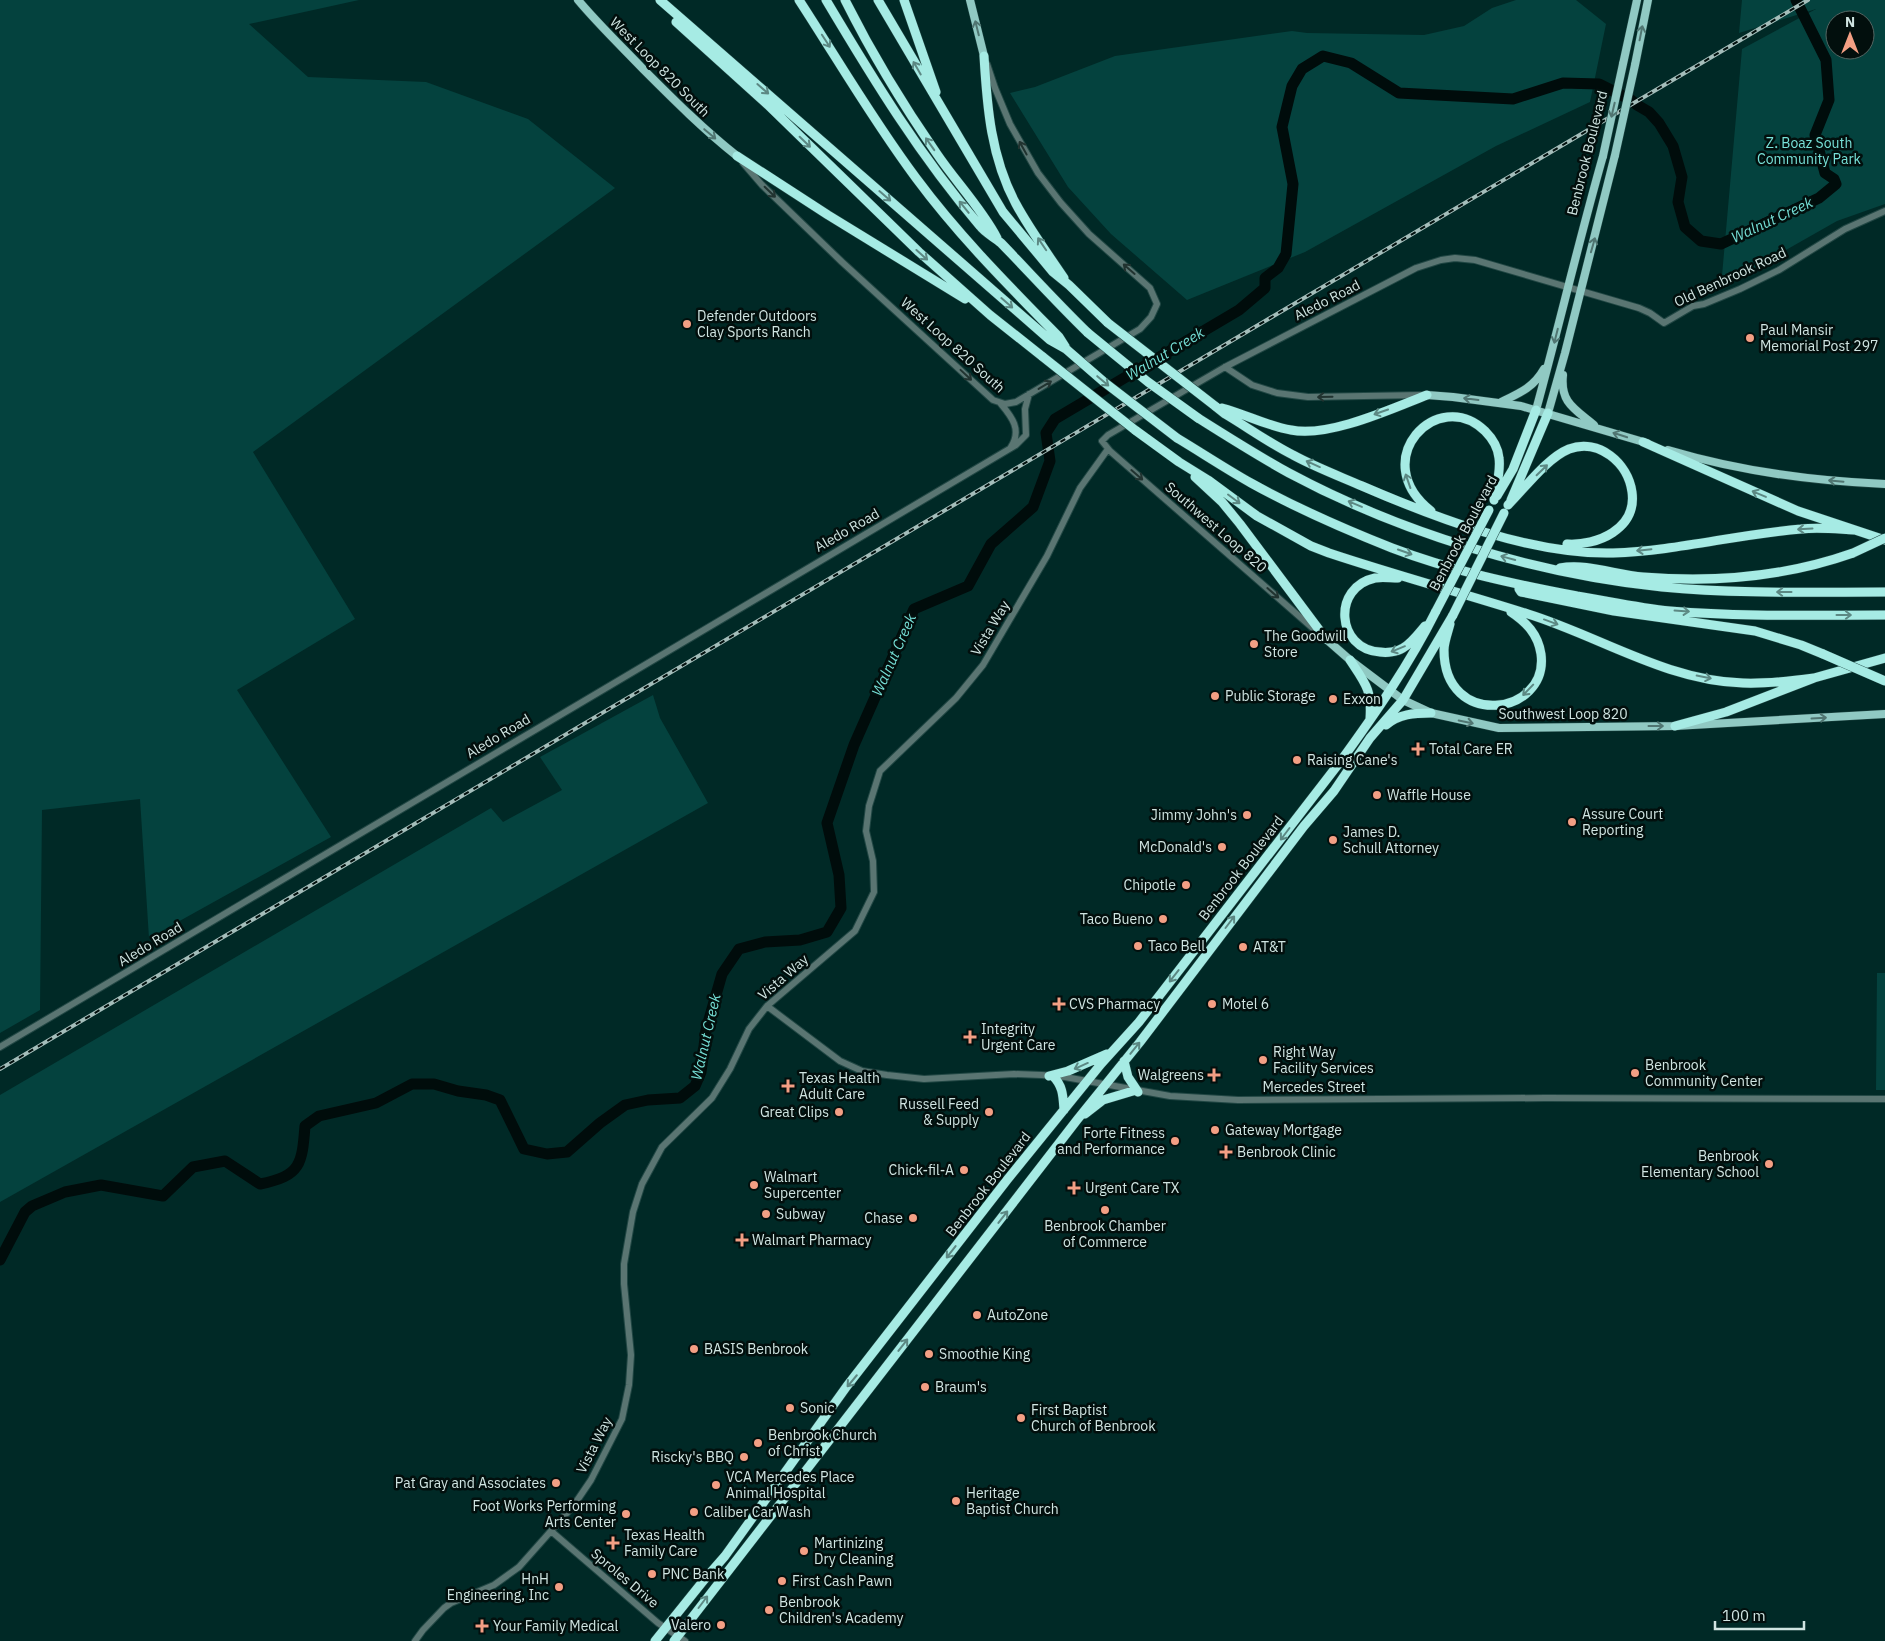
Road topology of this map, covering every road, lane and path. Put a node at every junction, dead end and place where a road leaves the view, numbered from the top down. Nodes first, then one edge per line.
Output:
1 (578, 0) edge
2 (658, 0) edge
3 (799, 0) edge
4 (826, 0) edge
5 (845, 0) edge
6 (878, 0) edge
7 (904, 0) edge
8 (970, 0) edge
9 (1637, 0) edge
10 (1648, 0) edge
11 (984, 56) junction
12 (942, 109) junction
13 (737, 156) junction
14 (1885, 211) edge
15 (998, 241) junction
16 (1068, 284) junction
17 (1568, 288) junction
18 (1581, 292) junction
19 (990, 315) junction
20 (1066, 349) junction
21 (1565, 353) junction
22 (1550, 358) junction
23 (1225, 367) junction
24 (1030, 394) junction
25 (1427, 395) junction
26 (1500, 402) junction
27 (1001, 404) junction
28 (1216, 406) junction
29 (1536, 410) junction
30 (1548, 414) junction
31 (1598, 428) junction
32 (1102, 441) joint
33 (1643, 442) junction
34 (1010, 448) junction
35 (1108, 449) junction
36 (1179, 462) junction
37 (1885, 484) edge
38 (1494, 500) junction
39 (1506, 509) junction
40 (1439, 517) junction
41 (1854, 530) junction
42 (1885, 539) edge
43 (1532, 544) junction
44 (1556, 569) junction
45 (1408, 578) junction
46 (1513, 584) junction
47 (1885, 592) edge
48 (1504, 607) junction
49 (1435, 614) junction
50 (1885, 615) edge
51 (1452, 616) junction
52 (1326, 640) junction
53 (1885, 658) edge
54 (1350, 660) junction
55 (1814, 678) junction
56 (1885, 681) edge
57 (1390, 691) junction
58 (1402, 700) junction
59 (1431, 713) junction
60 (1885, 714) edge
61 (1369, 722) junction
62 (1675, 726) junction
63 (1370, 738) junction
64 (1241, 890) junction
65 (1249, 896) junction
66 (767, 1006) junction
67 (0, 1047) edge
68 (1112, 1052) junction
69 (1124, 1061) junction
70 (1051, 1076) junction
71 (1087, 1081) junction
72 (1104, 1085) junction
73 (1136, 1091) junction
74 (1885, 1099) edge
75 (1064, 1110) junction
76 (1077, 1120) junction
77 (551, 1531) junction
78 (665, 1628) junction
79 (679, 1639) edge
80 (415, 1641) edge
81 (655, 1641) edge

1 -> 13 main road, West Loop 820 South
2 -> 19 highway
2 -> 20 highway
3 -> 20 highway
15 -> 4 highway
15 -> 5 highway
12 -> 6 highway
7 - 12 highway
11 -> 8 main road, West Loop 820 South
9 -> 17 main road, Benbrook Boulevard, bridge
18 -> 10 main road, Benbrook Boulevard, bridge
16 -> 11 highway
24 -> 11 street, West Loop 820 South
12 - 16 highway
13 - 19 highway
13 -> 27 street, West Loop 820 South
14 - 18 street, Old Benbrook Road
44 -> 15 highway, bridge
16 - 28 highway, bridge
17 - 18 street, Aledo Road
17 -> 22 main road, Benbrook Boulevard
17 - 23 street, Aledo Road
18 - 21 main road, Benbrook Boulevard
19 - 36 highway, bridge
20 -> 46 highway, bridge
21 - 30 main road, Benbrook Boulevard
21 - 31 main road
22 - 26 main road
22 - 29 main road, Benbrook Boulevard
25 -> 23 street
23 - 32 street, Aledo Road
24 - 27 street, West Loop 820 South
24 - 34 street, Aledo Road
26 -> 25 main road
25 -> 28 highway
26 - 29 main road
27 - 34 street
40 -> 28 highway
29 - 30 main road
29 - 38 highway, Benbrook Boulevard
30 - 31 main road
30 - 39 highway, Benbrook Boulevard
33 -> 31 main road
32 - 35 street, Southwest Loop 820
37 -> 33 main road
41 -> 33 highway
34 - 67 street, Aledo Road
35 -> 52 street, Southwest Loop 820
35 - 66 street, Vista Way
36 -> 45 highway
36 - 52 highway
40 -> 38 highway
38 - 49 highway, Benbrook Boulevard, bridge
39 -> 43 highway
39 - 51 highway, Benbrook Boulevard, bridge
40 - 43 highway
41 - 42 highway
41 -> 43 highway
42 - 44 highway, bridge
47 -> 44 highway
45 - 48 highway
49 -> 45 highway
46 -> 50 highway
46 - 56 highway, bridge
48 -> 51 highway
48 -> 55 highway
49 - 57 highway, Benbrook Boulevard
51 - 58 highway, Benbrook Boulevard
52 - 54 main road, Southwest Loop 820
53 - 55 highway
54 - 57 main road, Southwest Loop 820
54 - 61 highway
55 - 62 highway
57 - 58 main road, Southwest Loop 820
57 - 61 highway, Benbrook Boulevard
58 - 59 main road, Southwest Loop 820
58 - 63 highway, Benbrook Boulevard
59 -> 62 main road, Southwest Loop 820
59 - 63 highway
62 -> 60 main road, Southwest Loop 820
61 -> 64 highway, Benbrook Boulevard
63 - 65 highway, Benbrook Boulevard
64 - 65 highway
64 -> 68 highway, Benbrook Boulevard
69 -> 65 highway, Benbrook Boulevard
66 - 70 street, Mercedes Street
66 - 77 street, Vista Way
68 -> 70 highway
68 - 71 highway, Benbrook Boulevard
69 - 72 highway, Benbrook Boulevard
69 - 73 highway
70 - 71 street, Mercedes Street
70 - 75 highway
71 - 72 street, Mercedes Street
71 - 75 highway, Benbrook Boulevard
72 - 73 street, Mercedes Street
72 - 76 highway, Benbrook Boulevard
73 - 74 street, Mercedes Street
73 - 76 highway
75 -> 78 highway, Benbrook Boulevard
79 -> 76 highway, Benbrook Boulevard
77 - 78 street, Sproles Drive
77 - 80 street, Vista Way
78 - 79 street, Sproles Drive
78 - 81 highway, Benbrook Boulevard

